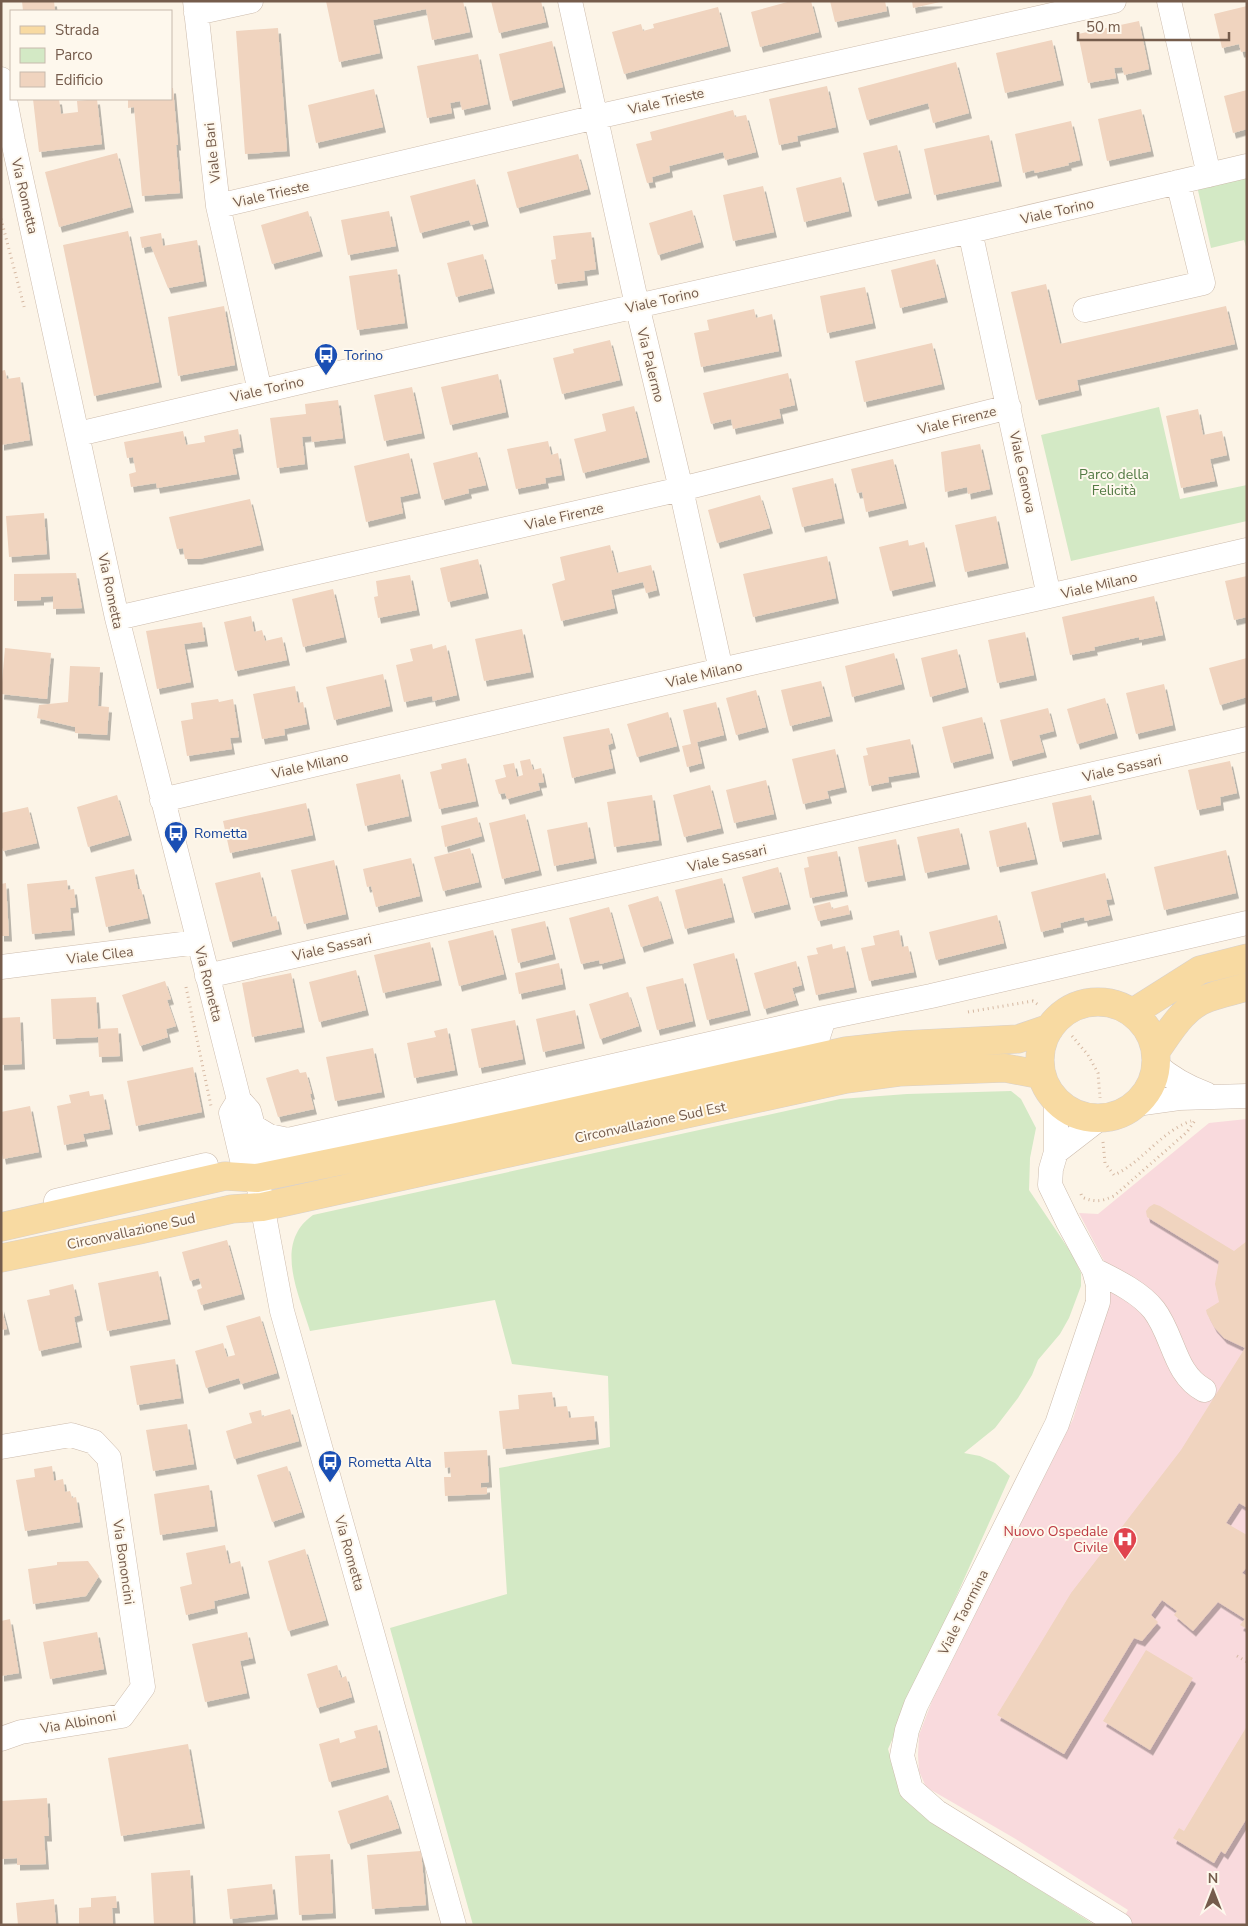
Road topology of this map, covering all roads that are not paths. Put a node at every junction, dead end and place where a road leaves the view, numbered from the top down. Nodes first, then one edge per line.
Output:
1 (251, 1) edge
2 (570, 1) edge
3 (1114, 1) edge
4 (1169, 1) edge
5 (196, 7) edge
6 (1, 79) edge
7 (596, 117) junction
8 (7, 139) edge
9 (1247, 166) edge
10 (1209, 174) junction
11 (1178, 182) junction
12 (218, 206) junction
13 (970, 231) junction
14 (637, 306) junction
15 (1085, 310) dead end
16 (260, 391) junction
17 (1009, 407) junction
18 (78, 434) junction
19 (682, 489) junction
20 (1247, 550) edge
21 (1049, 596) junction
22 (117, 618) junction
23 (721, 670) junction
24 (1247, 740) edge
25 (162, 800) junction
26 (1247, 923) edge
27 (198, 942) junction
28 (1247, 958) edge
29 (1, 966) edge
30 (207, 976) junction
31 (1247, 987) edge
32 (1132, 1013) junction
33 (824, 1018) junction
34 (1060, 1030) junction
35 (1156, 1058) junction
36 (715, 1071) junction
37 (1042, 1075) junction
38 (1212, 1096) junction
39 (1247, 1096) edge
40 (239, 1100) junction
41 (1056, 1100) junction
42 (1136, 1104) junction
43 (1101, 1120) junction
44 (254, 1127) junction
45 (1056, 1152) junction
46 (206, 1165) dead end
47 (260, 1171) junction
48 (262, 1207) junction
49 (1, 1213) edge
50 (1, 1227) edge
51 (1, 1258) edge
52 (1094, 1270) junction
53 (1204, 1390) dead end
54 (1, 1447) edge
55 (143, 1687) joint
56 (1, 1739) edge
57 (454, 1925) edge
58 (1120, 1925) edge

1 - 5 street
2 - 7 street, Via Palermo
3 - 7 street, Viale Trieste
4 - 10 street
5 - 12 street, Viale Bari
6 - 8 street, Via Rometta
7 - 12 street, Viale Trieste
7 - 14 street, Via Palermo
8 - 18 street, Via Rometta
9 - 10 street, Viale Torino
10 - 11 street, Viale Torino
11 - 13 street, Viale Torino
11 - 15 street
12 - 16 street, Viale Bari
13 - 14 street, Viale Torino
13 - 17 street, Viale Genova
14 - 16 street, Viale Torino
14 - 19 street, Via Palermo
16 - 18 street, Viale Torino
17 - 19 street, Viale Firenze
17 - 21 street, Viale Genova
18 - 22 street, Via Rometta
19 - 22 street, Viale Firenze
19 - 23 street, Via Palermo
20 - 21 street, Viale Milano
21 - 23 street, Viale Milano
22 - 25 street, Via Rometta
23 - 25 street, Viale Milano
24 - 30 street, Viale Sassari
25 - 27 street, Via Rometta
26 - 33 street
27 - 29 street, Viale Cilea
27 - 30 street, Via Rometta
28 - 32 main road
30 - 40 street, Via Rometta
31 - 35 main road, Circonvallazione Sud Est
32 - 34 main road, Circonvallazione Sud Est
32 - 35 main road, Circonvallazione Sud Est
33 - 36 street
33 - 44 street
34 - 36 main road, Circonvallazione Sud Est
34 - 37 main road, Circonvallazione Sud Est
35 - 38 street
35 - 42 main road, Circonvallazione Sud Est
36 - 47 main road, Circonvallazione Sud Est
37 - 41 main road, Circonvallazione Sud Est
37 - 48 main road, Circonvallazione Sud Est
38 - 39 street
38 - 42 street
40 - 44 street, Via Rometta
40 - 47 street, Via Rometta
41 - 43 main road, Circonvallazione Sud Est
41 - 45 street, Viale Taormina
42 - 43 main road, Circonvallazione Sud Est
43 - 45 street
44 - 47 street, Via Rometta
45 - 52 street, Viale Taormina
46 - 49 street
47 - 48 street, Via Rometta
47 - 50 main road
48 - 51 main road, Circonvallazione Sud
48 - 57 street, Via Rometta
52 - 53 street
52 - 58 street, Viale Taormina
54 - 55 street, Via Bononcini
55 - 56 street, Via Albinoni

